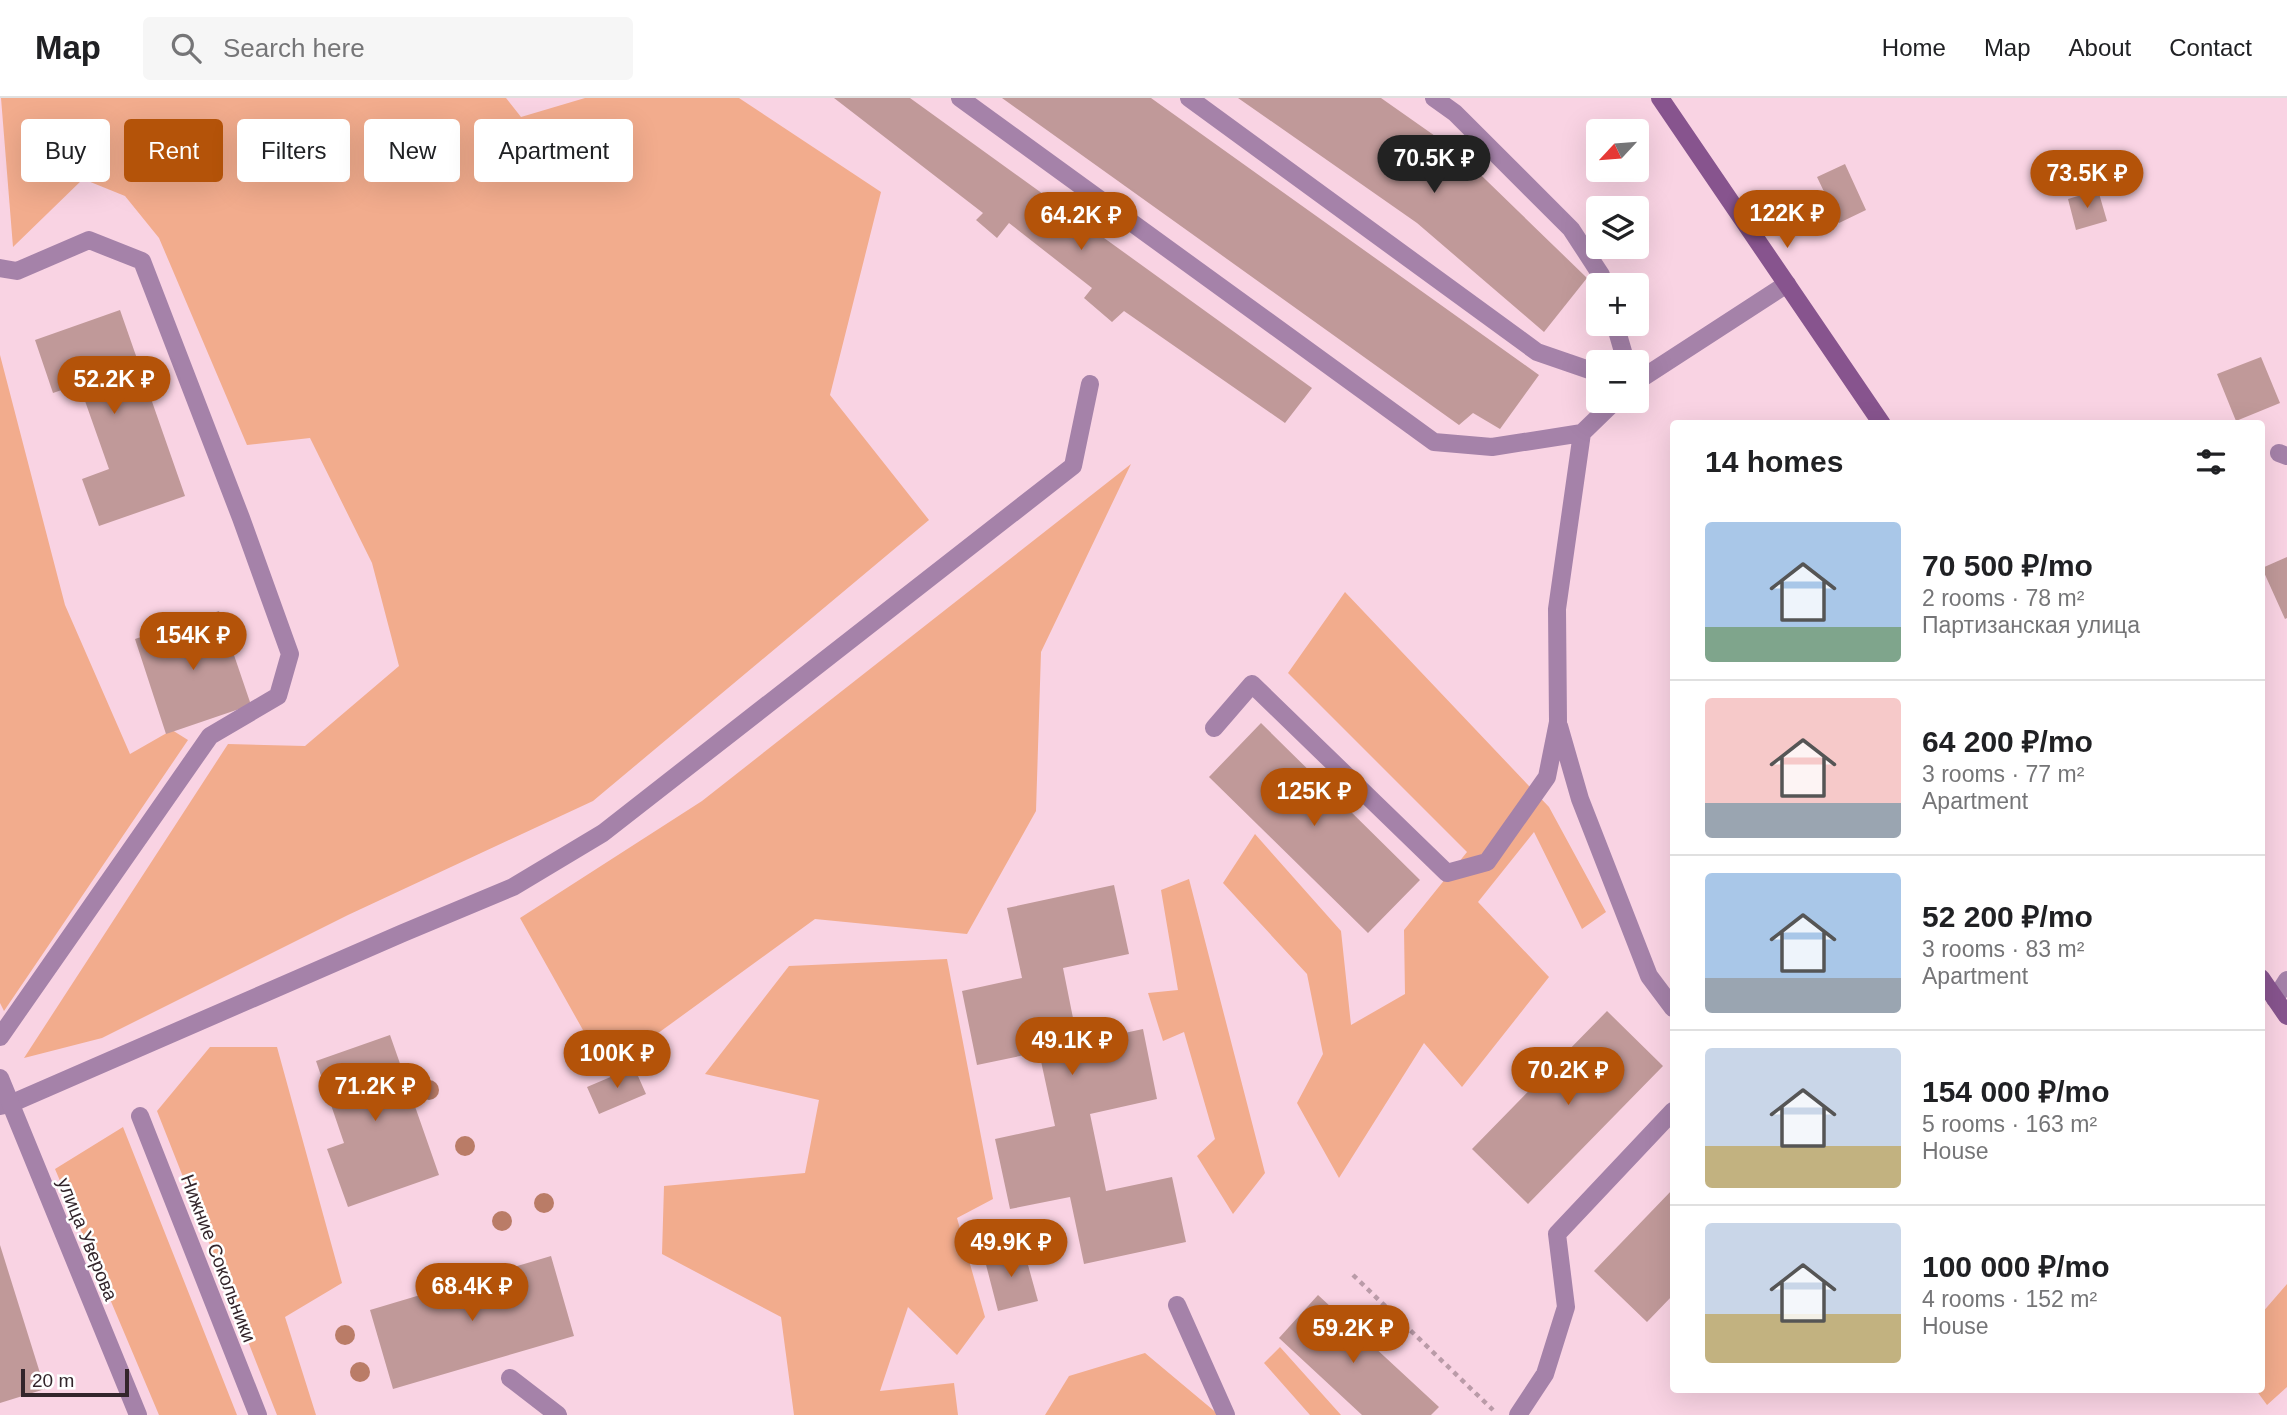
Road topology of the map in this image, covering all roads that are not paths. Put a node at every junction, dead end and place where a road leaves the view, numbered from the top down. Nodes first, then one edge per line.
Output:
1 (960, 98) edge
2 (1189, 98) edge
3 (1434, 98) edge
4 (1660, 98) edge
5 (0, 268) edge
6 (1600, 273) edge
7 (1787, 284) junction
8 (1586, 369) edge
9 (1649, 374) edge
10 (1090, 384) dead end
11 (1603, 413) edge
12 (1879, 420) edge
13 (1582, 433) junction
14 (1558, 722) junction
15 (1214, 728) dead end
16 (2287, 981) edge
17 (2265, 984) edge
18 (2275, 999) junction
19 (1670, 1004) edge
20 (2287, 1016) edge
21 (0, 1037) edge
22 (0, 1078) edge
23 (5, 1105) edge
24 (1670, 1114) edge
25 (140, 1116) dead end
26 (1177, 1305) dead end
27 (510, 1378) dead end
28 (138, 1415) edge
29 (258, 1415) edge
30 (558, 1415) edge
31 (1226, 1415) edge
32 (1518, 1415) edge

1 - 13 street
2 - 8 street
3 - 6 street
4 - 7 main road
5 - 21 street
7 - 9 street
7 - 12 main road
10 - 23 street
11 - 13 street
13 - 14 street
14 - 15 street
14 - 19 street
16 - 18 street
17 - 18 main road
18 - 20 main road
22 - 23 street, улица Уверова
23 - 28 street, улица Уверова
24 - 32 street
25 - 29 street, Нижние Сокольники
26 - 31 street
27 - 30 street

